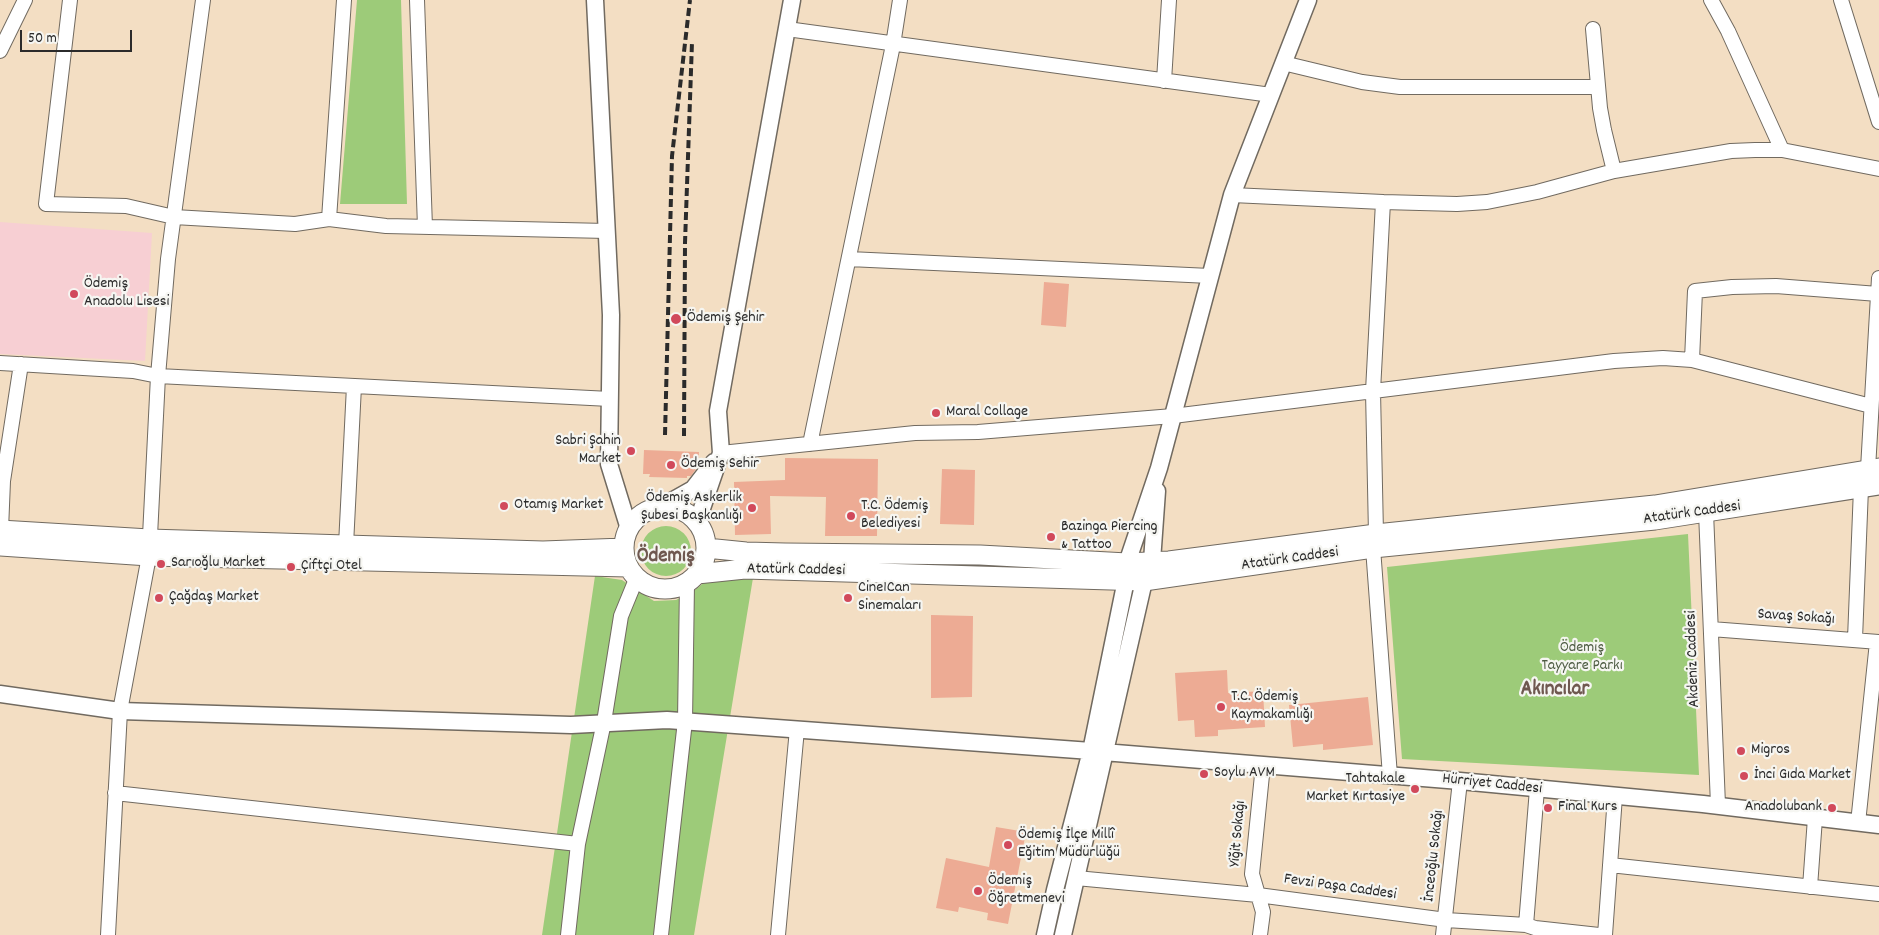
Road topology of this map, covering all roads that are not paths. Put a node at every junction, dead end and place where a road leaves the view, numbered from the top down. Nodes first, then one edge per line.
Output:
1 (25, 0) edge
2 (70, 0) edge
3 (203, 0) edge
4 (344, 0) edge
5 (417, 0) edge
6 (595, 0) edge
7 (792, 0) edge
8 (900, 0) edge
9 (1169, 0) edge
10 (1308, 0) edge
11 (1711, 0) edge
12 (1841, 0) edge
13 (787, 29) junction
14 (1593, 29) dead end
15 (893, 45) junction
16 (0, 52) edge
17 (1283, 63) junction
18 (1164, 81) junction
19 (1598, 87) junction
20 (1271, 95) junction
21 (1879, 122) edge
22 (1782, 150) junction
23 (1879, 169) edge
24 (1614, 171) junction
25 (1232, 195) junction
26 (1383, 202) junction
27 (174, 217) junction
28 (329, 219) junction
29 (425, 227) junction
30 (607, 231) junction
31 (849, 259) junction
32 (1210, 276) junction
33 (1879, 278) edge
34 (1878, 294) edge
35 (1877, 323) edge
36 (1692, 360) junction
37 (0, 363) edge
38 (21, 364) junction
39 (158, 376) junction
40 (354, 386) junction
41 (1373, 391) junction
42 (610, 399) junction
43 (1871, 406) junction
44 (1173, 416) junction
45 (810, 444) junction
46 (721, 453) junction
47 (1159, 468) junction
48 (1873, 469) edge
49 (1870, 487) edge
50 (661, 507) junction
51 (1706, 512) junction
52 (697, 523) junction
53 (629, 528) junction
54 (0, 535) edge
55 (1375, 541) junction
56 (346, 545) junction
57 (149, 548) junction
58 (624, 548) junction
59 (706, 548) junction
60 (1152, 561) junction
61 (632, 572) junction
62 (1133, 574) junction
63 (692, 578) junction
64 (1710, 629) junction
65 (1855, 639) junction
66 (1878, 642) edge
67 (0, 694) edge
68 (120, 711) junction
69 (685, 721) junction
70 (604, 722) junction
71 (796, 729) junction
72 (1098, 751) junction
73 (1264, 765) junction
74 (1390, 776) junction
75 (1460, 781) junction
76 (1537, 789) junction
77 (115, 793) junction
78 (1615, 796) junction
79 (1718, 806) junction
80 (1815, 818) junction
81 (1858, 823) junction
82 (1879, 825) edge
83 (578, 844) junction
84 (1610, 865) junction
85 (1076, 878) junction
86 (1810, 887) junction
87 (1879, 894) edge
88 (1258, 895) junction
89 (1446, 920) junction
90 (1526, 924) junction
91 (108, 935) edge
92 (568, 935) edge
93 (661, 935) edge
94 (778, 935) edge
95 (1045, 935) edge
96 (1063, 935) edge
97 (1260, 935) edge
98 (1443, 935) edge
99 (1599, 935) edge
100 (1605, 935) edge

1 - 16 street
2 - 27 street
3 - 27 street
4 - 28 street
5 - 29 street
6 - 30 street
7 - 13 street
8 - 15 street
9 - 18 street
10 - 17 street
11 - 22 street
12 - 21 street
13 - 15 street
13 - 46 street
14 - 19 street
15 - 18 street
15 - 31 street
17 - 19 street
17 - 20 street
18 - 20 street
19 - 24 street
20 - 25 street
22 - 23 street
22 - 24 street
24 - 26 street
25 - 26 street
25 - 32 street
26 - 41 street
27 - 28 street
27 - 39 street
28 - 29 street
29 - 30 street
30 - 42 street
31 - 32 street
31 - 45 street
32 - 44 street
33 - 34 street
34 - 35 street
34 - 36 street
35 - 43 street
36 - 41 street
36 - 43 street
37 - 38 street
38 - 39 street
38 - 54 street
39 - 40 street
39 - 57 street
40 - 42 street
40 - 56 street
41 - 44 street
41 - 55 street
42 - 53 street
43 - 48 street
44 - 45 street
44 - 47 street
45 - 46 street
46 - 50 street
46 - 52 street
47 - 60 street
47 - 62 street
48 - 49 street
48 - 55 main road, Atatürk Caddesi
49 - 51 main road, Atatürk Caddesi
49 - 65 street
50 - 52 main road
50 - 53 main road
51 - 55 main road, Atatürk Caddesi
51 - 64 street, Akdeniz Caddesi
52 - 59 main road
53 - 58 main road
54 - 57 main road
55 - 60 main road, Atatürk Caddesi
55 - 62 main road, Atatürk Caddesi
55 - 74 street
56 - 57 main road
56 - 58 main road
57 - 61 main road
57 - 68 street
58 - 61 main road
59 - 62 main road, Atatürk Caddesi
59 - 63 main road
60 - 62 main road, Atatürk Caddesi
61 - 63 main road
61 - 70 street
62 - 63 main road, Atatürk Caddesi
62 - 72 street
63 - 69 street
64 - 65 street, Savaş Sokağı
64 - 79 street, Akdeniz Caddesi
65 - 66 street, Savaş Sokağı
66 - 81 street
67 - 68 street, Hürriyet Caddesi
68 - 70 street, Hürriyet Caddesi
68 - 77 street
69 - 70 street, Hürriyet Caddesi
69 - 71 street, Hürriyet Caddesi
69 - 93 street
70 - 83 street
71 - 72 street, Hürriyet Caddesi
71 - 94 street
72 - 73 street, Hürriyet Caddesi
72 - 85 street
72 - 95 street
73 - 74 street, Hürriyet Caddesi
73 - 88 street, Yiğit Sokağı
74 - 75 street, Hürriyet Caddesi
75 - 76 street, Hürriyet Caddesi
75 - 89 street, İnceoğlu Sokağı
76 - 78 street, Hürriyet Caddesi
76 - 90 street
77 - 83 street
77 - 91 street
78 - 79 street, Hürriyet Caddesi
78 - 84 street
79 - 80 street, Hürriyet Caddesi
80 - 81 street, Hürriyet Caddesi
80 - 86 street
81 - 82 street, Hürriyet Caddesi
83 - 92 street
84 - 86 street
84 - 100 street
85 - 88 street, Fevzi Paşa Caddesi
85 - 96 street
86 - 87 street
88 - 89 street, Fevzi Paşa Caddesi
88 - 97 street, Yiğit Sokağı
89 - 90 street, Fevzi Paşa Caddesi
89 - 98 street, İnceoğlu Sokağı
90 - 99 street, Fevzi Paşa Caddesi

